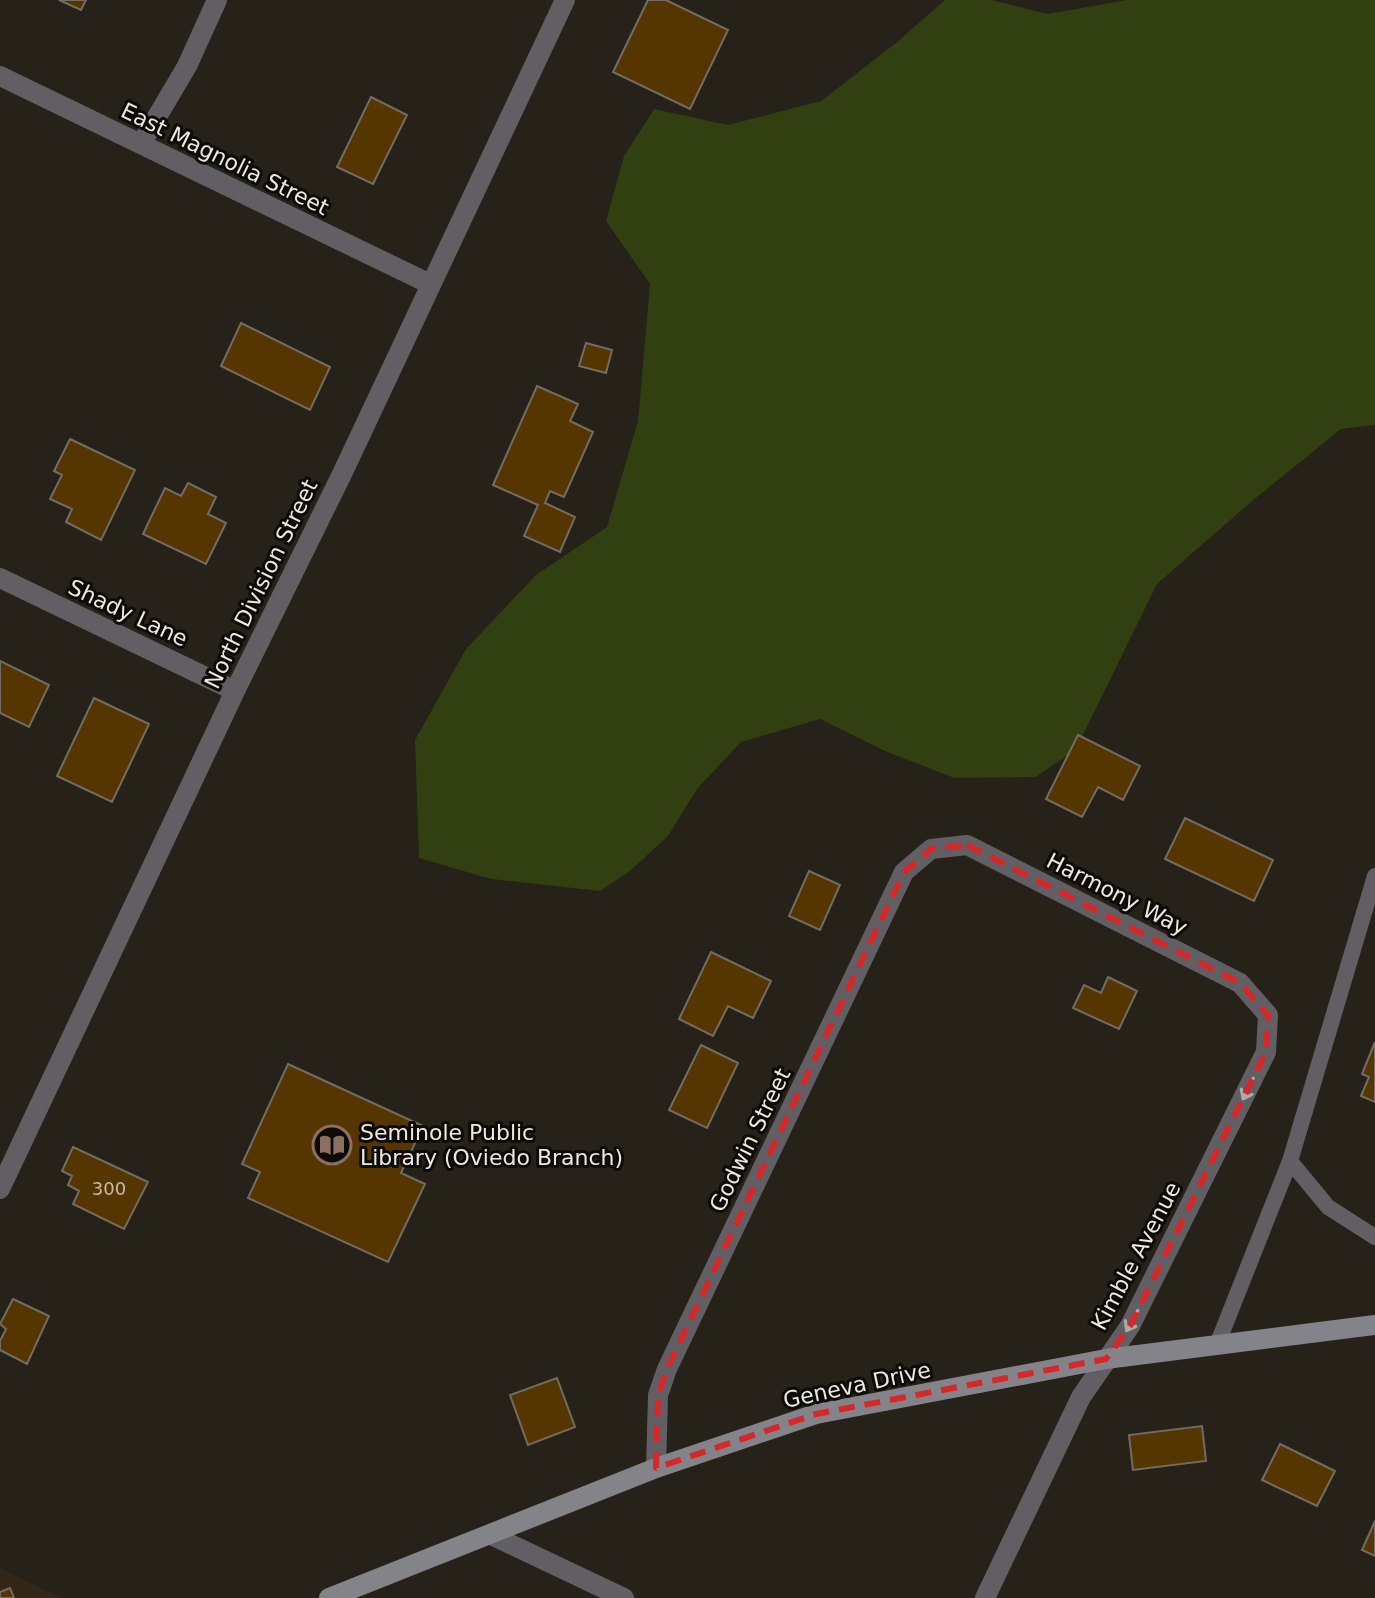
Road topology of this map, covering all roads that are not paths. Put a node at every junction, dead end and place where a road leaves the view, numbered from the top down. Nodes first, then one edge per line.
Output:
1 (217, 0) edge
2 (565, 0) edge
3 (0, 76) edge
4 (141, 144) junction
5 (430, 284) junction
6 (0, 578) edge
7 (235, 691) junction
8 (931, 849) joint
9 (1375, 876) edge
10 (1268, 1015) joint
11 (1290, 1161) junction
12 (0, 1189) edge
13 (1375, 1237) edge
14 (1375, 1325) edge
15 (1217, 1345) junction
16 (1106, 1359) junction
17 (656, 1468) junction
18 (491, 1535) junction
19 (329, 1598) edge
20 (624, 1598) edge
21 (985, 1598) edge

1 - 4 street
2 - 5 street, North Division Street
3 - 4 street, East Magnolia Street
4 - 5 street, East Magnolia Street
5 - 7 street, North Division Street
6 - 7 street, Shady Lane
7 - 12 street, North Division Street
8 - 10 street, Harmony Way
8 - 17 street, Godwin Street
9 - 11 lane
10 -> 16 street, Kimble Avenue
11 - 13 lane
11 - 15 lane
14 - 15 main road, Geneva Drive
15 - 16 main road, Geneva Drive
16 - 17 main road, Geneva Drive
16 - 21 street, Kimble Avenue
17 - 18 main road, Geneva Drive
18 - 19 main road, Geneva Drive
18 - 20 street

